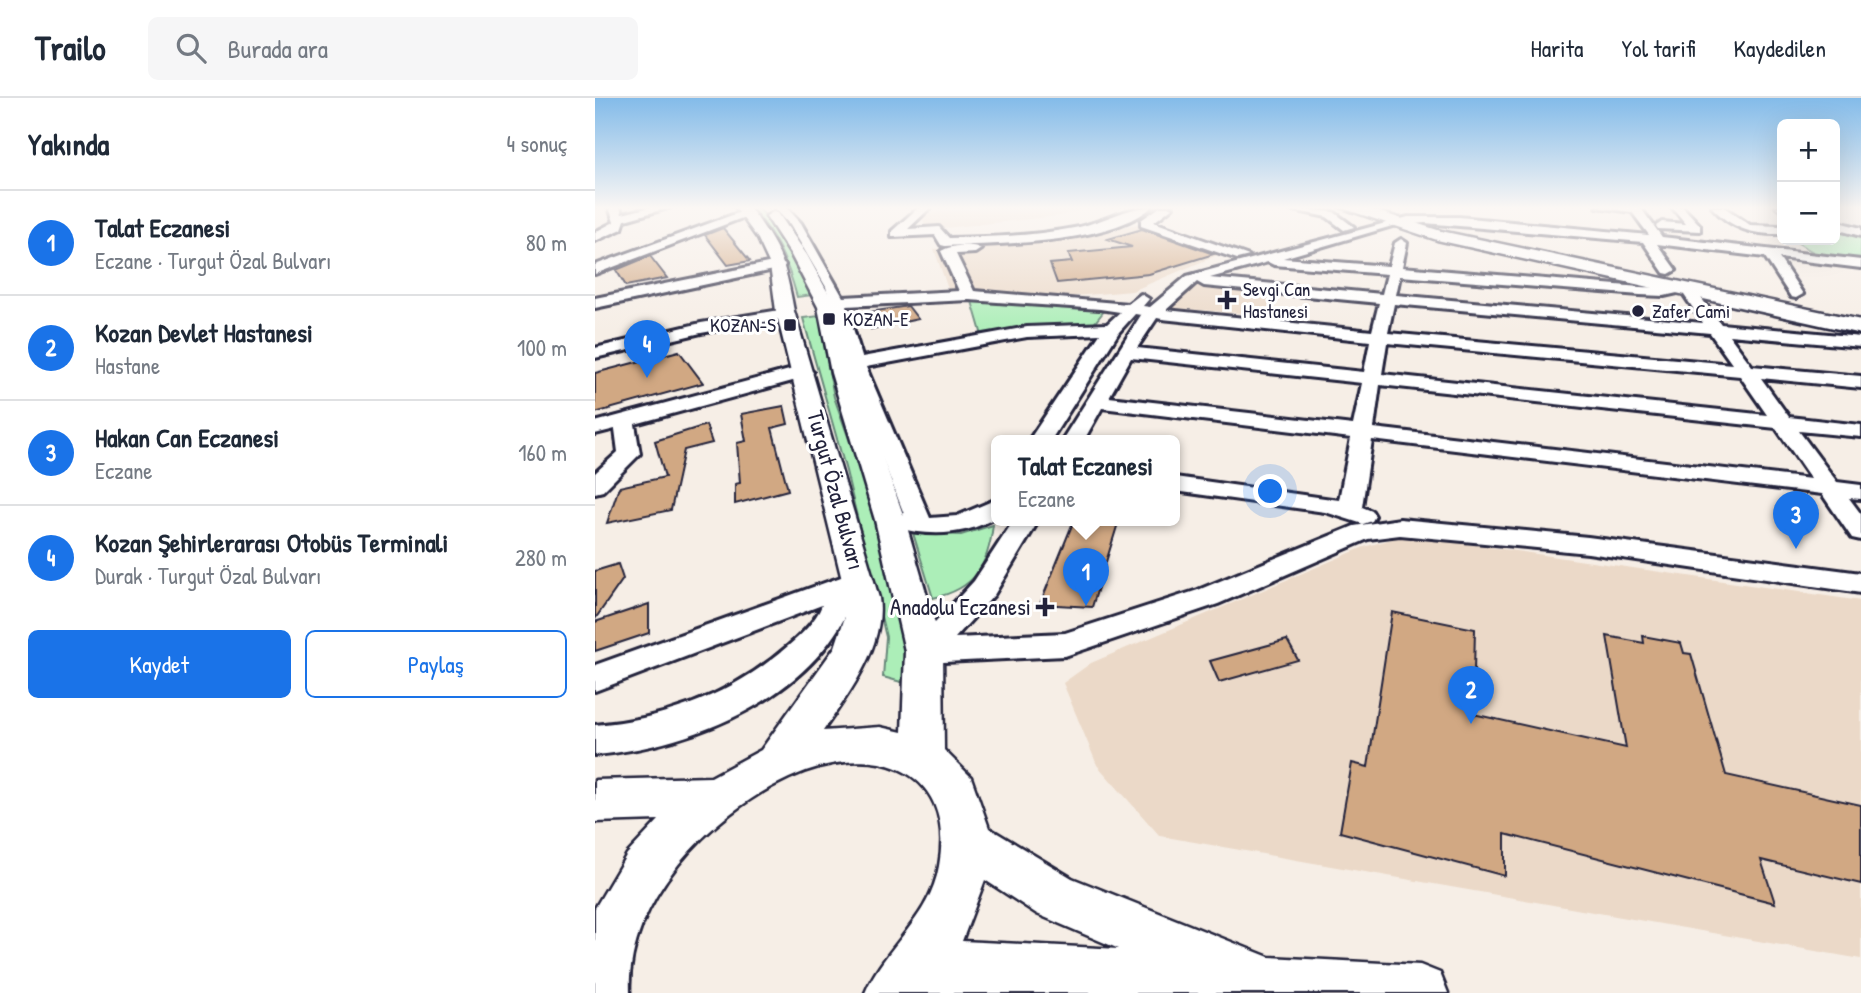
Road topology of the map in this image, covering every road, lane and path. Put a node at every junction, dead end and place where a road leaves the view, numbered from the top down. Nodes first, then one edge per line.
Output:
1 (648, 249) edge
2 (770, 249) edge
3 (811, 249) edge
4 (971, 249) edge
5 (1221, 249) edge
6 (1271, 249) edge
7 (1278, 249) edge
8 (1399, 249) edge
9 (1523, 249) edge
10 (1543, 249) edge
11 (1658, 249) edge
12 (1726, 249) edge
13 (1798, 249) edge
14 (1770, 254) junction
15 (595, 255) edge
16 (625, 258) junction
17 (1248, 258) junction
18 (1808, 258) junction
19 (1844, 262) joint
20 (778, 265) junction
21 (595, 270) edge
22 (1669, 270) dead end
23 (1393, 271) junction
24 (1859, 272) edge
25 (1192, 279) junction
26 (1684, 289) junction
27 (969, 295) junction
28 (1796, 295) dead end
29 (1387, 300) junction
30 (595, 303) edge
31 (830, 303) junction
32 (1131, 308) junction
33 (785, 309) junction
34 (1154, 313) junction
35 (1861, 318) edge
36 (1861, 327) edge
37 (1112, 329) junction
38 (1716, 330) junction
39 (1379, 337) junction
40 (595, 342) edge
41 (1861, 342) edge
42 (1123, 352) junction
43 (595, 354) edge
44 (855, 364) junction
45 (1745, 370) junction
46 (804, 372) junction
47 (1372, 379) junction
48 (1861, 382) edge
49 (1095, 401) junction
50 (624, 420) junction
51 (1782, 422) junction
52 (595, 428) edge
53 (1861, 430) edge
54 (1363, 432) junction
55 (1043, 435) edge
56 (1076, 435) edge
57 (1180, 485) edge
58 (595, 486) edge
59 (1829, 488) junction
60 (1861, 492) edge
61 (991, 510) edge
62 (1349, 512) junction
63 (890, 520) junction
64 (920, 524) junction
65 (1023, 526) edge
66 (1400, 527) junction
67 (1861, 532) edge
68 (852, 583) junction
69 (1861, 583) edge
70 (924, 651) junction
71 (595, 678) edge
72 (595, 740) edge
73 (923, 757) junction
74 (776, 763) junction
75 (718, 797) junction
76 (595, 802) edge
77 (968, 842) junction
78 (599, 975) edge
79 (900, 985) edge
80 (1269, 985) junction
81 (1420, 993) edge

1 - 16 street
2 - 20 main road, Turgut Özal Bulvarı
3 - 31 street, Turgut Özal Bulvarı
4 - 27 street
5 - 17 street
6 - 17 street
7 - 17 street
8 - 23 street
9 - 26 highway
10 - 35 highway
11 - 22 street
12 - 14 street
13 - 18 street
14 - 18 street
14 - 28 street
15 - 16 street
16 - 21 street
17 - 23 street
17 - 25 street
17 - 32 street
18 - 19 street
19 - 24 street
20 - 30 street
20 - 33 main road, Turgut Özal Bulvarı
23 - 26 street
23 - 29 street
25 - 29 street
25 - 34 street
26 - 36 highway
26 - 38 street
27 - 31 street
27 - 32 street
29 - 38 street
29 - 39 street
31 - 33 main road
31 - 44 street, Turgut Özal Bulvarı
31 - 63 main road, Turgut Özal Bulvarı
32 - 34 street
32 - 37 street
33 - 40 street
33 - 43 street
33 - 46 main road, Turgut Özal Bulvarı
34 - 39 street
34 - 42 street
37 - 44 street
37 - 55 street
38 - 41 street
38 - 45 street
39 - 45 street
39 - 47 street
42 - 47 street
42 - 49 street
44 - 64 street, Turgut Özal Bulvarı
45 - 48 street
45 - 51 street
46 - 50 street
46 - 68 main road, Turgut Özal Bulvarı
47 - 51 street
47 - 54 street
49 - 54 street
49 - 56 street
50 - 52 street
50 - 58 street
51 - 53 street
51 - 59 street
54 - 59 street
54 - 62 street
57 - 62 street
59 - 60 street
59 - 67 street
61 - 64 street
62 - 66 street
63 - 64 street
63 - 70 main road, Turgut Özal Bulvarı
65 - 70 street
66 - 69 street
66 - 70 street
68 - 71 street
68 - 72 street
68 - 74 main road, Turgut Özal Bulvarı
70 - 73 main road, Turgut Özal Bulvarı
73 - 74 main road
73 - 77 main road
74 - 75 main road
75 - 76 main road
75 - 78 main road
77 - 79 main road
77 - 80 main road
79 - 80 main road
80 - 81 main road

